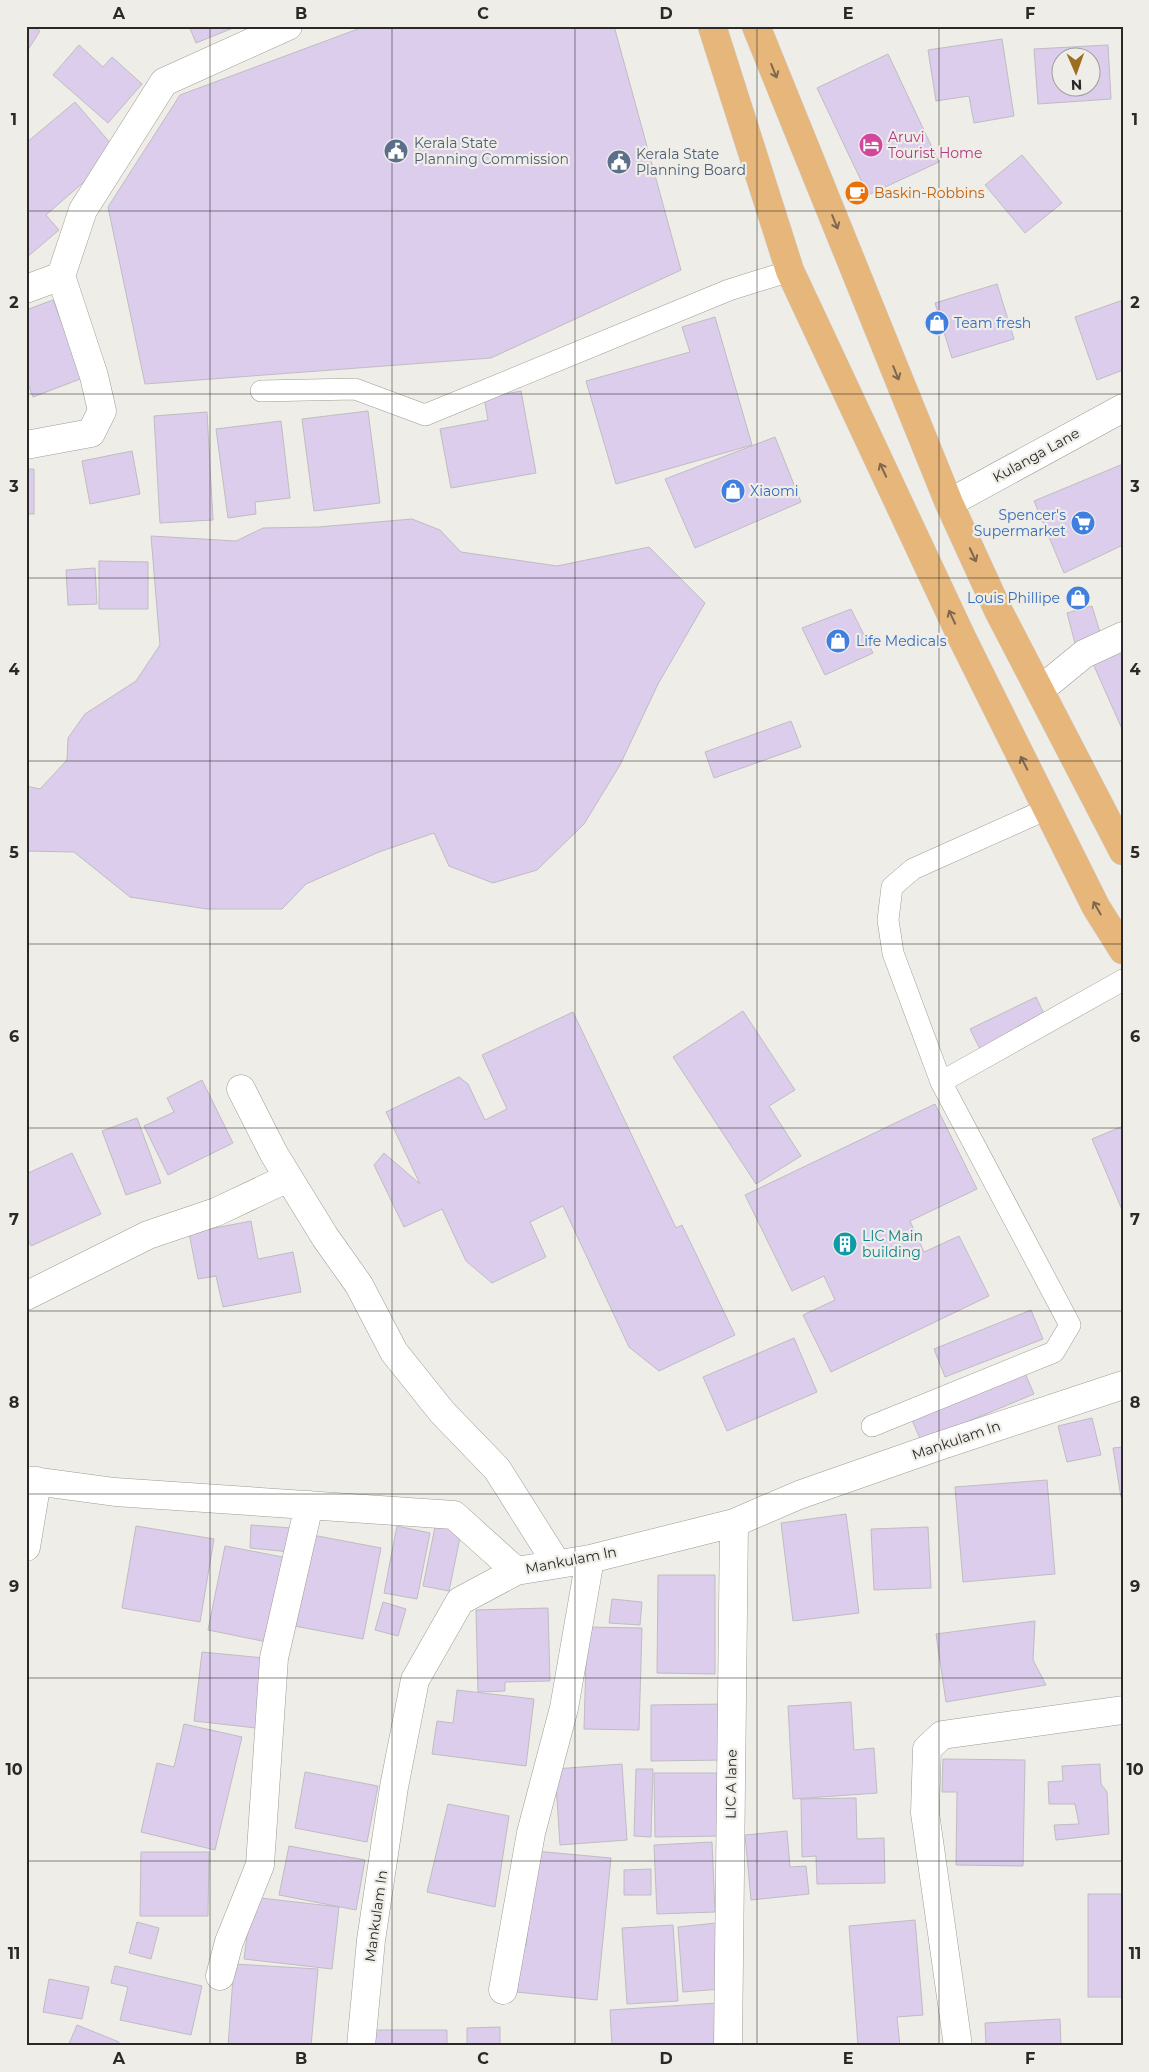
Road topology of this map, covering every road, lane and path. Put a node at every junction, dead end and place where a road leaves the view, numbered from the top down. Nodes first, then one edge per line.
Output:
1 (288, 26) edge
2 (756, 26) edge
3 (719, 28) edge
4 (790, 271) junction
5 (61, 276) junction
6 (26, 289) edge
7 (261, 391) dead end
8 (1123, 408) edge
9 (26, 445) edge
10 (949, 504) junction
11 (1123, 636) edge
12 (1040, 690) junction
13 (1047, 809) junction
14 (1123, 850) edge
15 (1123, 950) edge
16 (1123, 980) edge
17 (942, 1082) junction
18 (241, 1089) dead end
19 (288, 1178) junction
20 (26, 1296) edge
21 (1123, 1386) edge
22 (872, 1426) dead end
23 (32, 1480) edge
24 (309, 1506) junction
25 (734, 1523) junction
26 (26, 1547) edge
27 (590, 1558) junction
28 (557, 1564) junction
29 (516, 1571) junction
30 (1123, 1710) edge
31 (220, 1976) dead end
32 (503, 1990) dead end
33 (361, 2046) edge
34 (728, 2046) edge
35 (958, 2046) edge

1 - 5 street
2 -> 10 main road
3 - 4 main road
4 - 7 lane
13 -> 4 main road
5 - 6 street
5 - 9 street
8 - 10 street, Kulanga Lane
10 -> 12 main road
11 - 12 street
12 - 14 main road
15 -> 13 main road
13 - 17 lane
16 - 17 lane
17 - 22 lane
18 - 19 street
19 - 20 street
19 - 28 street
21 - 25 street, Mankulam ln
23 - 24 street
23 - 26 street
24 - 29 street
24 - 31 street
25 - 27 street, Mankulam ln
25 - 34 street, LIC A lane
27 - 28 street, Mankulam ln
27 - 32 street
28 - 29 street, Mankulam ln
29 - 33 street, Mankulam ln
30 - 35 street

